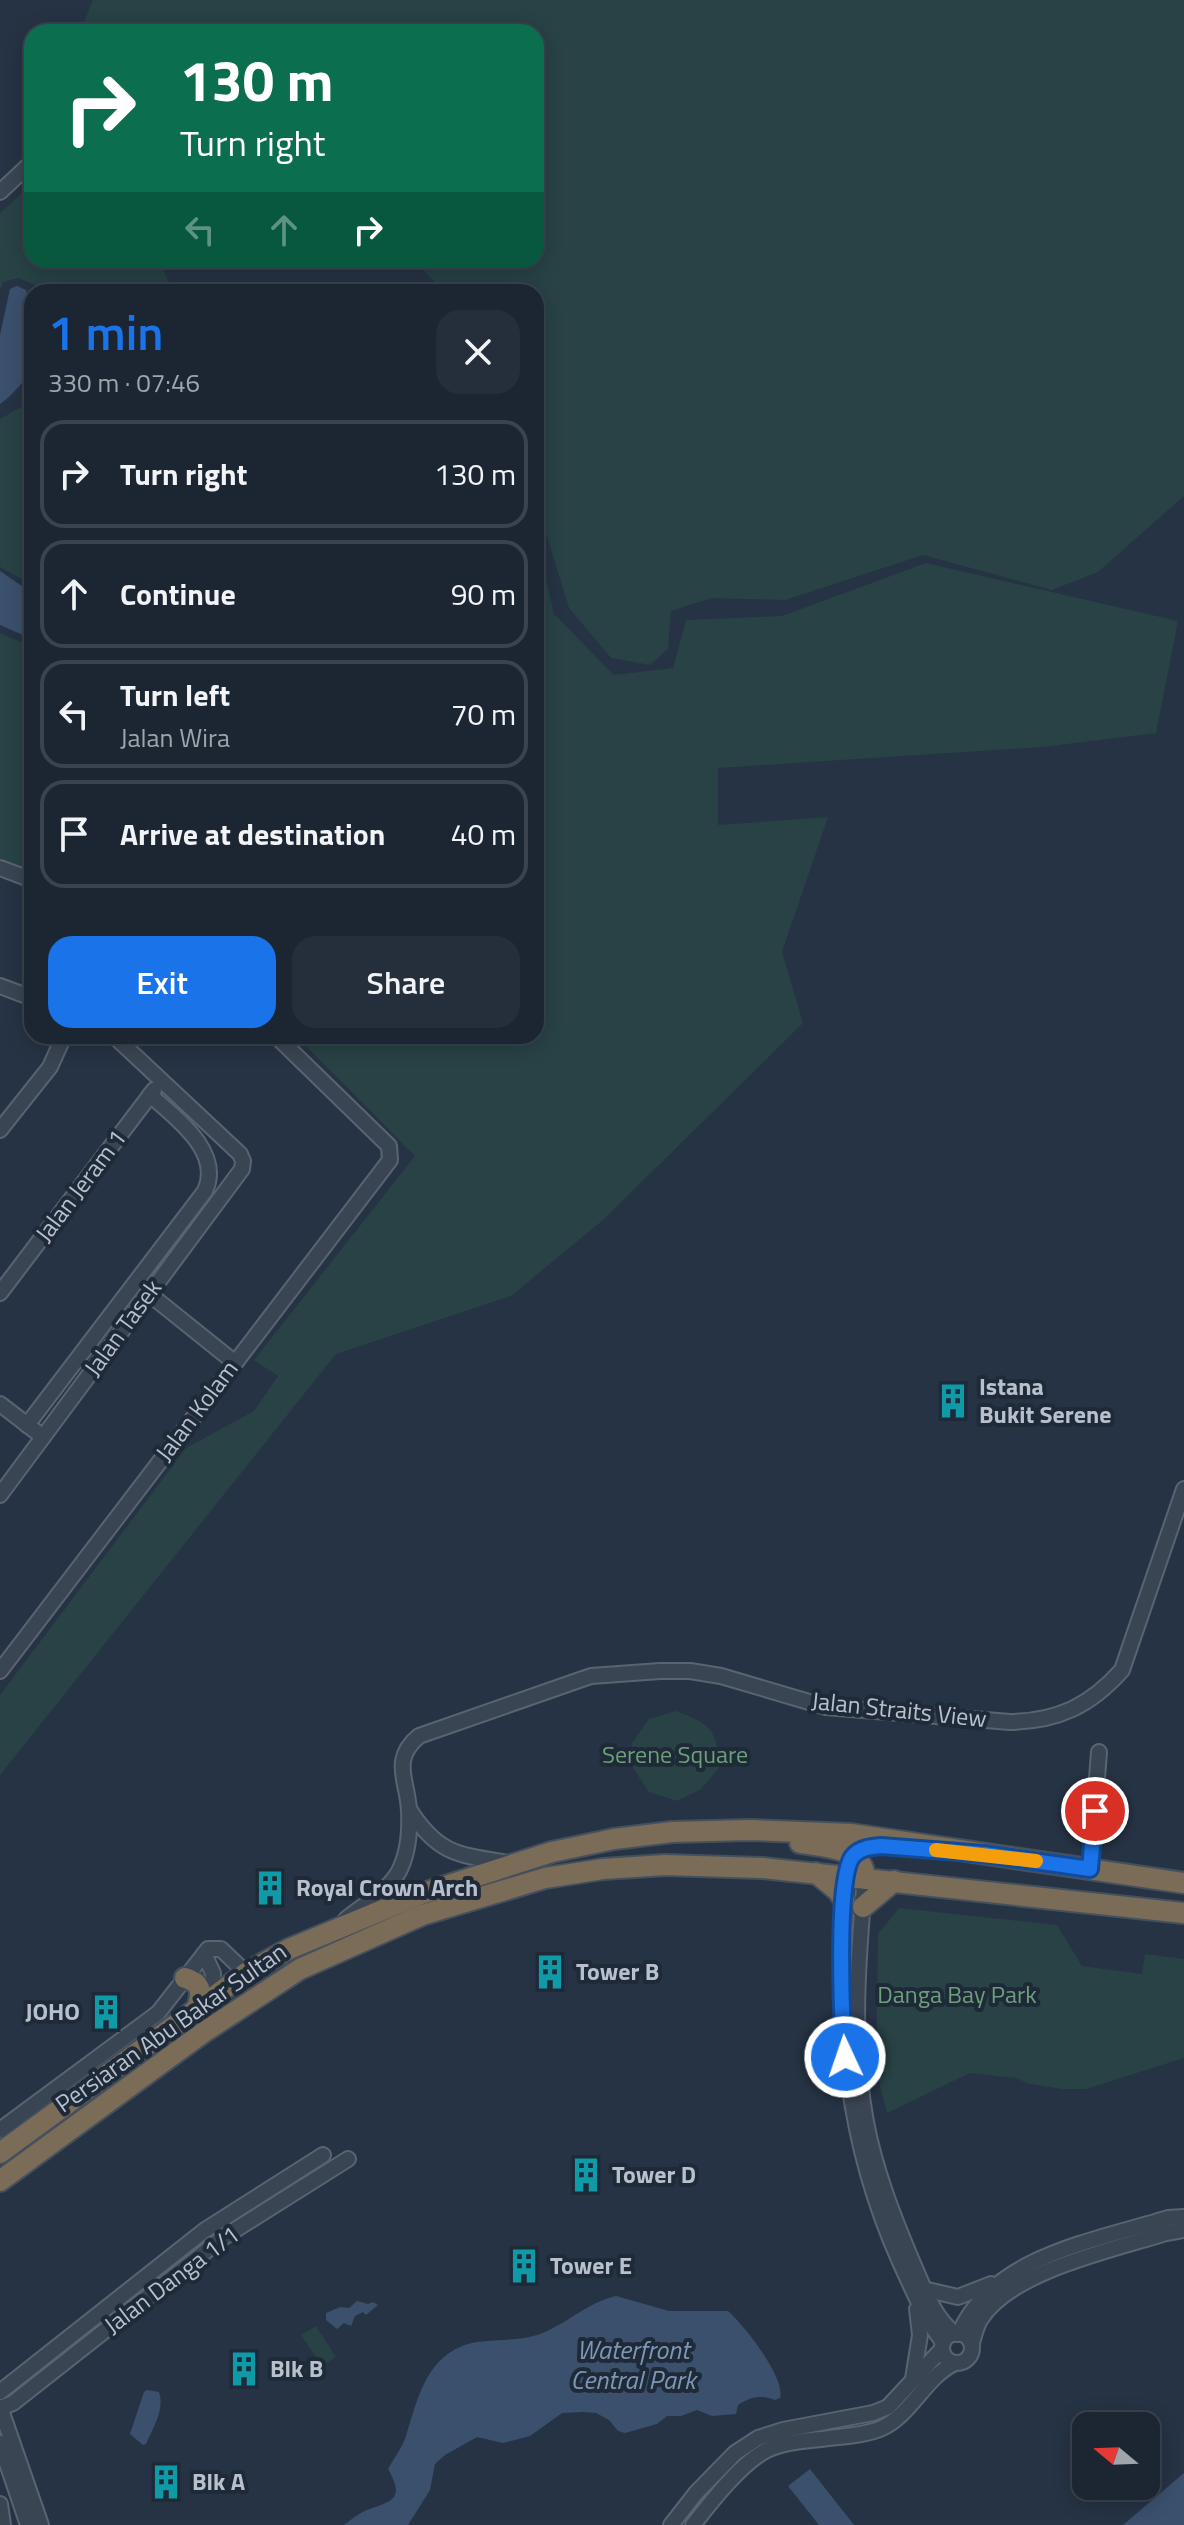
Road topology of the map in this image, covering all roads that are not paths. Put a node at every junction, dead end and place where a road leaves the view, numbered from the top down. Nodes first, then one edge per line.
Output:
1 (24, 158) edge
2 (24, 170) edge
3 (0, 180) edge
4 (0, 192) edge
5 (0, 868) edge
6 (24, 877) edge
7 (0, 986) edge
8 (24, 995) edge
9 (60, 1044) edge
10 (123, 1044) edge
11 (284, 1044) edge
12 (162, 1080) junction
13 (150, 1095) junction
14 (0, 1130) edge
15 (0, 1293) edge
16 (148, 1293) junction
17 (234, 1362) junction
18 (0, 1404) edge
19 (27, 1425) junction
20 (43, 1437) junction
21 (1184, 1489) edge
22 (0, 1495) edge
23 (0, 1671) edge
24 (1099, 1752) dead end
25 (409, 1809) junction
26 (709, 1832) junction
27 (984, 1854) junction
28 (854, 1855) junction
29 (516, 1864) junction
30 (1090, 1869) junction
31 (816, 1873) junction
32 (856, 1876) junction
33 (894, 1881) junction
34 (1184, 1883) edge
35 (853, 1904) junction
36 (1140, 1908) junction
37 (1184, 1913) edge
38 (1184, 1920) edge
39 (330, 1931) junction
40 (204, 1954) junction
41 (246, 1973) junction
42 (185, 1978) junction
43 (205, 2001) junction
44 (0, 2130) edge
45 (0, 2153) edge
46 (323, 2155) dead end
47 (348, 2159) dead end
48 (3, 2180) edge
49 (1184, 2217) edge
50 (1184, 2230) edge
51 (1011, 2273) junction
52 (918, 2292) junction
53 (950, 2340) junction
54 (972, 2343) junction
55 (955, 2363) junction
56 (913, 2379) junction
57 (0, 2392) edge
58 (0, 2407) edge
59 (0, 2443) edge
60 (0, 2504) edge
61 (3, 2525) edge
62 (28, 2525) edge
63 (41, 2525) edge
64 (671, 2525) edge
65 (693, 2525) edge

1 - 3 street
2 - 4 street
5 - 6 street
7 - 8 street
9 - 14 street
10 - 12 street
11 - 17 street, Jalan Kolam
12 - 13 street, Jalan Jeram 1
12 - 16 street, Jalan Tasek
13 - 15 street, Jalan Jeram 1
13 - 19 street, Jalan Tasek
16 - 17 street
16 - 20 street, Jalan Tasek
17 - 23 street, Jalan Kolam
18 - 19 street
19 - 20 street
20 - 22 street, Jalan Tasek
21 - 25 street, Jalan Straits View
24 - 30 street
25 - 29 street, Jalan Straits View
25 - 39 street, Jalan Straits View
26 - 27 highway, Persiaran Abu Bakar Sultan
26 - 28 highway
26 - 29 highway, Persiaran Abu Bakar Sultan
27 - 28 highway
27 - 30 highway, Persiaran Abu Bakar Sultan
28 - 32 highway
29 - 39 highway, Persiaran Abu Bakar Sultan
30 - 34 highway, Persiaran Abu Bakar Sultan
31 - 32 highway, Persiaran Abu Bakar Sultan
31 - 35 highway
31 - 48 highway, Persiaran Abu Bakar Sultan
32 - 33 highway, Persiaran Abu Bakar Sultan
32 - 35 street
33 - 35 highway
33 - 36 highway, Persiaran Abu Bakar Sultan
35 - 52 street
36 - 37 highway, Persiaran Abu Bakar Sultan
36 - 38 street
39 - 41 highway, Persiaran Abu Bakar Sultan
40 - 41 street
40 - 42 street
40 - 43 street
41 - 43 highway, Persiaran Abu Bakar Sultan
42 - 43 highway
42 - 44 street
43 - 45 highway, Persiaran Abu Bakar Sultan
46 - 57 street, Jalan Danga 1/1
47 - 58 street, Jalan Danga 1/1
49 - 51 street
50 - 54 street
51 - 52 street
51 - 53 street
52 - 53 street
52 - 56 street
53 - 54 street
53 - 55 street
53 - 56 street
54 - 55 street
55 - 65 street
56 - 64 street
58 - 63 street
59 - 62 street
60 - 61 street

